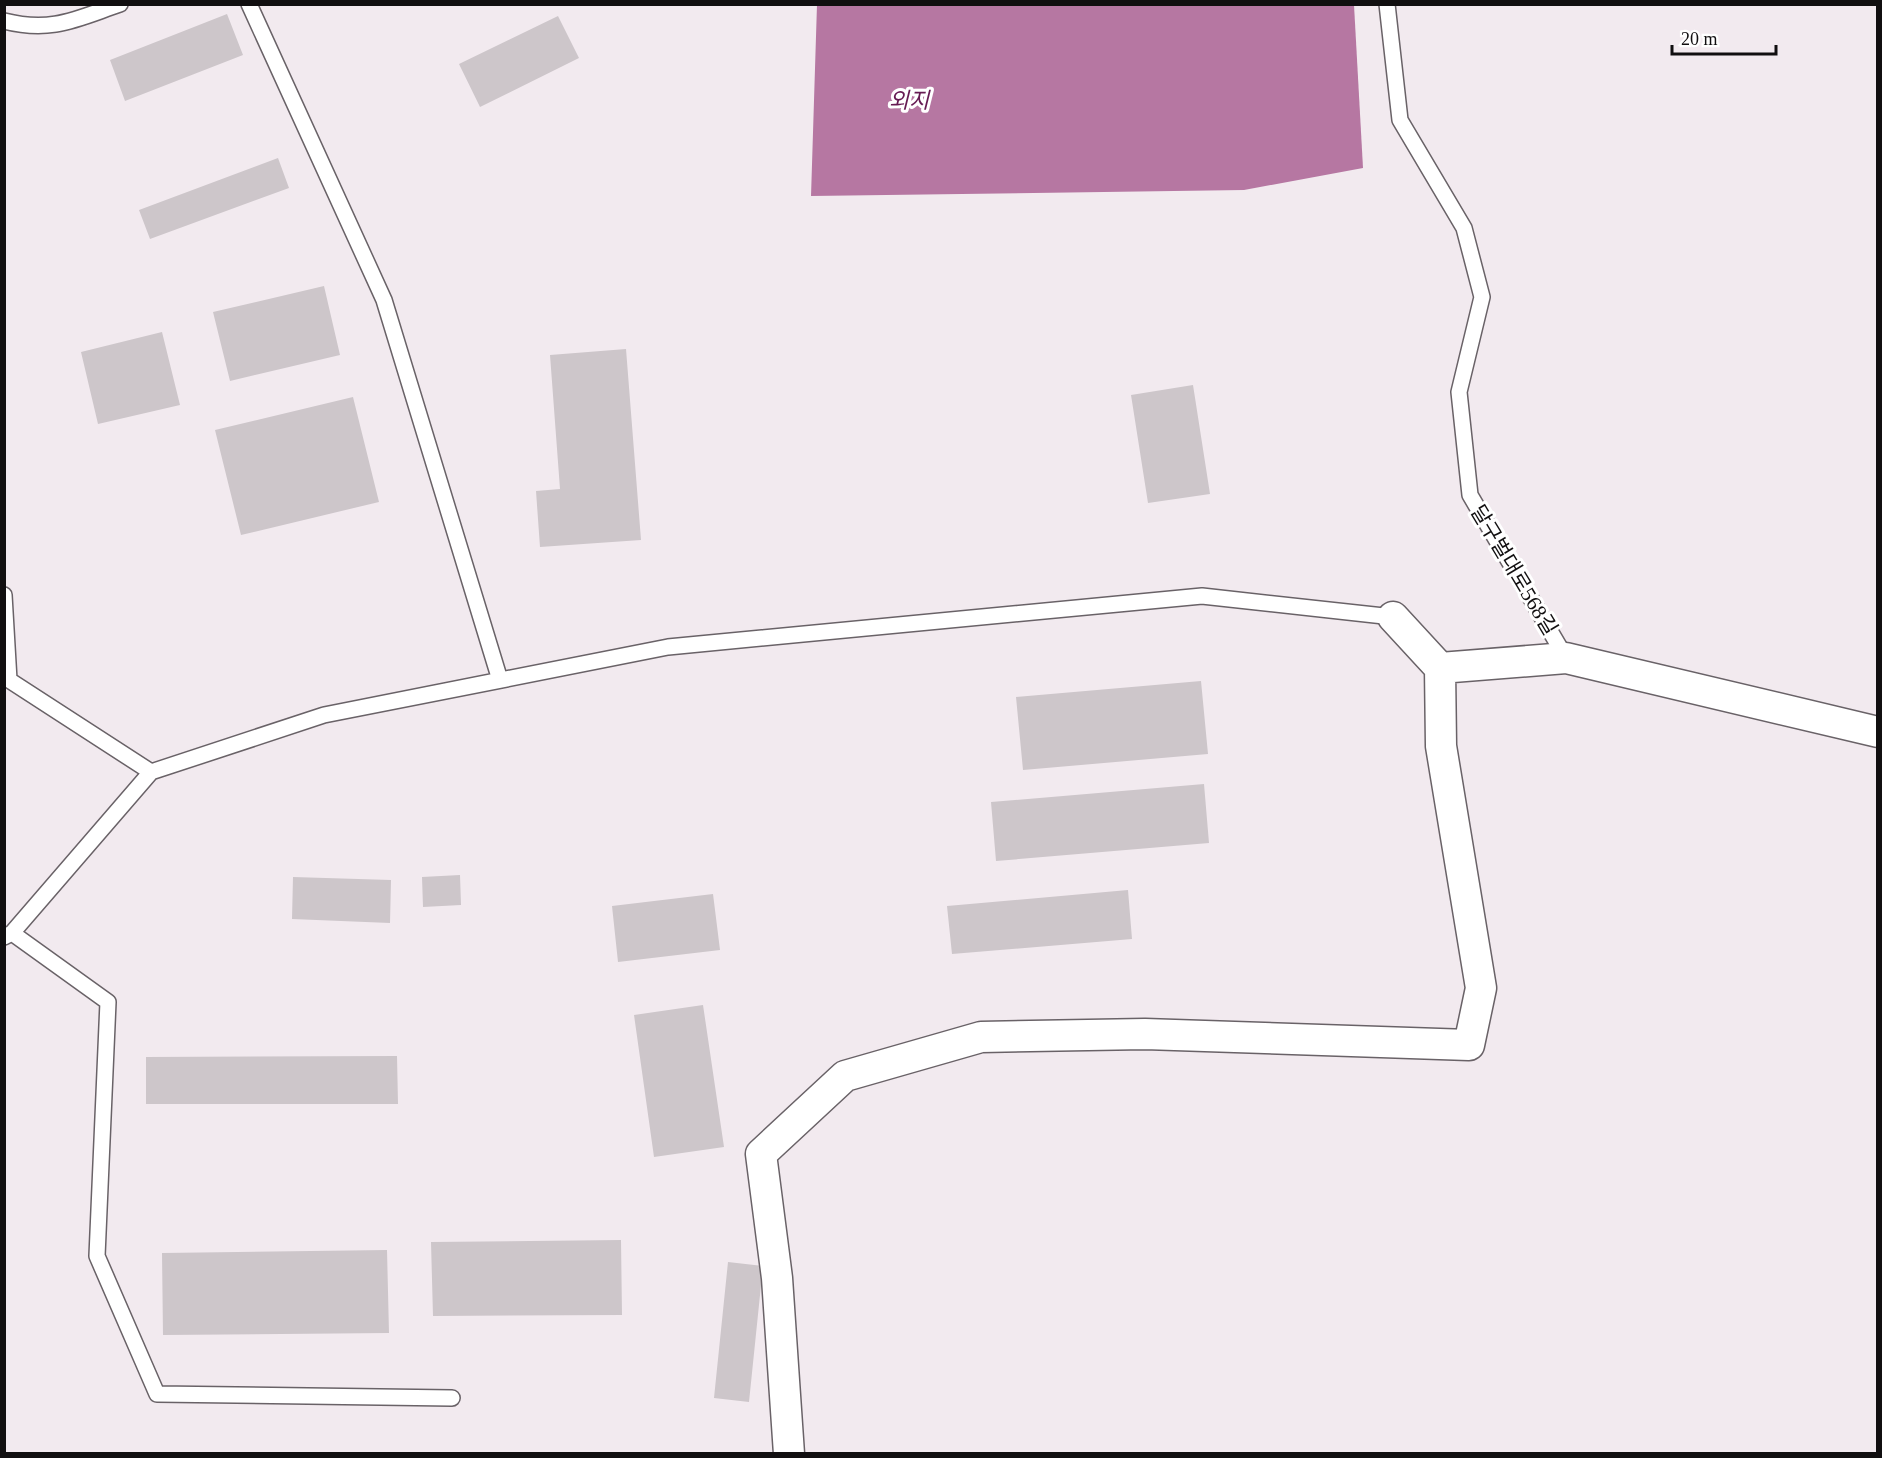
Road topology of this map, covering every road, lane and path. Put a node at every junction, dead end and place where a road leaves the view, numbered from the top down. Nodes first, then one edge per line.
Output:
1 (120, 4) edge
2 (249, 4) edge
3 (1387, 4) edge
4 (4, 21) edge
5 (4, 596) edge
6 (1393, 617) joint
7 (1566, 658) junction
8 (1440, 668) junction
9 (500, 680) junction
10 (1878, 732) edge
11 (152, 772) junction
12 (8, 935) edge
13 (452, 1398) dead end
14 (789, 1454) edge

1 - 4 lane
2 - 9 lane
3 - 7 lane, 달구벌대로568길
5 - 11 lane
6 - 8 street
6 - 9 lane
7 - 8 street
7 - 10 street, 달구벌대로568길
8 - 14 street
9 - 11 lane
11 - 12 lane
12 - 13 lane

